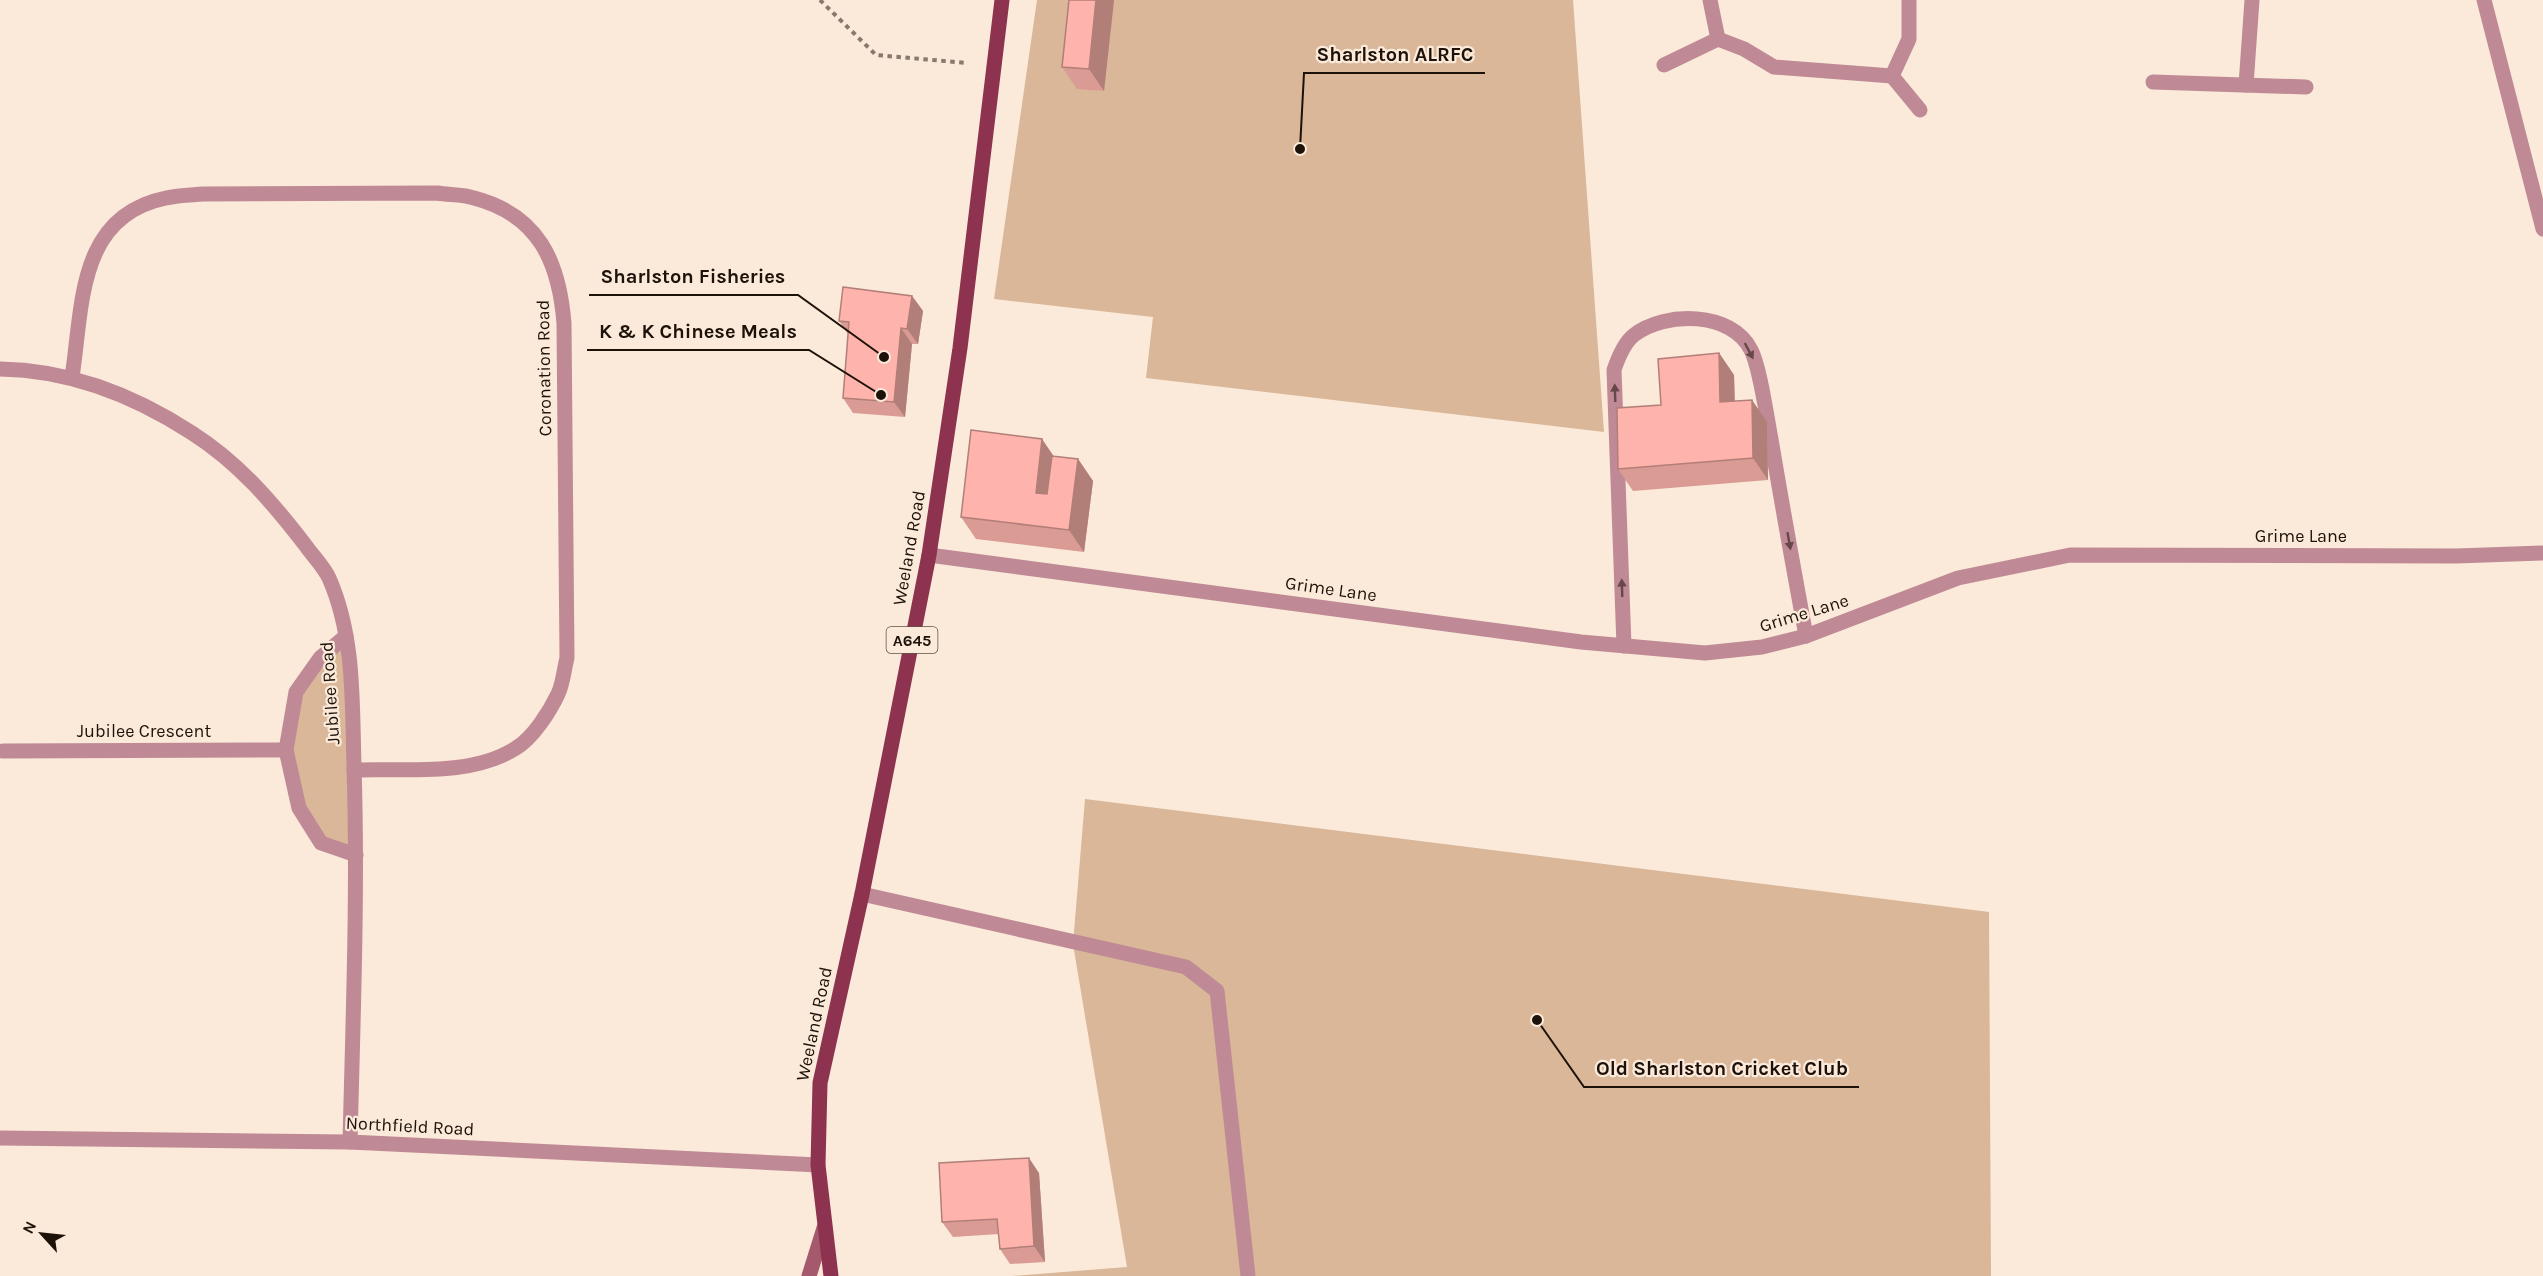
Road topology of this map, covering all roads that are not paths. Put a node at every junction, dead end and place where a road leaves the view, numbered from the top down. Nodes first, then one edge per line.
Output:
1 (1002, 0) edge
2 (1710, 0) edge
3 (1909, 0) edge
4 (2252, 0) edge
5 (2484, 0) edge
6 (1718, 39) junction
7 (1664, 65) dead end
8 (1892, 76) junction
9 (2153, 82) dead end
10 (2246, 85) junction
11 (2306, 87) dead end
12 (1920, 110) dead end
13 (2543, 229) edge
14 (0, 369) edge
15 (72, 377) junction
16 (2543, 553) edge
17 (929, 555) junction
18 (346, 636) junction
19 (1806, 636) junction
20 (1624, 646) junction
21 (286, 750) junction
22 (3, 751) dead end
23 (354, 770) junction
24 (356, 855) junction
25 (862, 894) junction
26 (0, 1138) edge
27 (350, 1143) junction
28 (818, 1165) junction
29 (824, 1228) junction
30 (809, 1276) edge
31 (831, 1276) edge
32 (1248, 1276) edge

1 - 17 main road, Weeland Road / A645
2 - 6 street
3 - 8 street
4 - 10 street
5 - 13 street
6 - 7 street
6 - 8 street
8 - 12 street
9 - 10 street
10 - 11 street
14 - 15 street, Jubilee Road
15 - 18 street, Jubilee Road
15 - 23 street, Coronation Road
16 - 19 street, Grime Lane
17 - 20 street, Grime Lane
17 - 25 main road, Weeland Road / A645
18 - 21 street
18 - 23 street, Jubilee Road
19 - 20 street, Grime Lane
20 -> 19 street
21 - 22 street, Jubilee Crescent
21 - 24 street
23 - 24 street, Jubilee Road
24 - 27 street, Jubilee Road
25 - 28 main road, Weeland Road / A645
25 - 32 street
26 - 27 street, Northfield Road
27 - 28 street, Northfield Road
28 - 29 main road, Weeland Road / A645
29 - 30 street
29 - 31 main road, Weeland Road / A645

